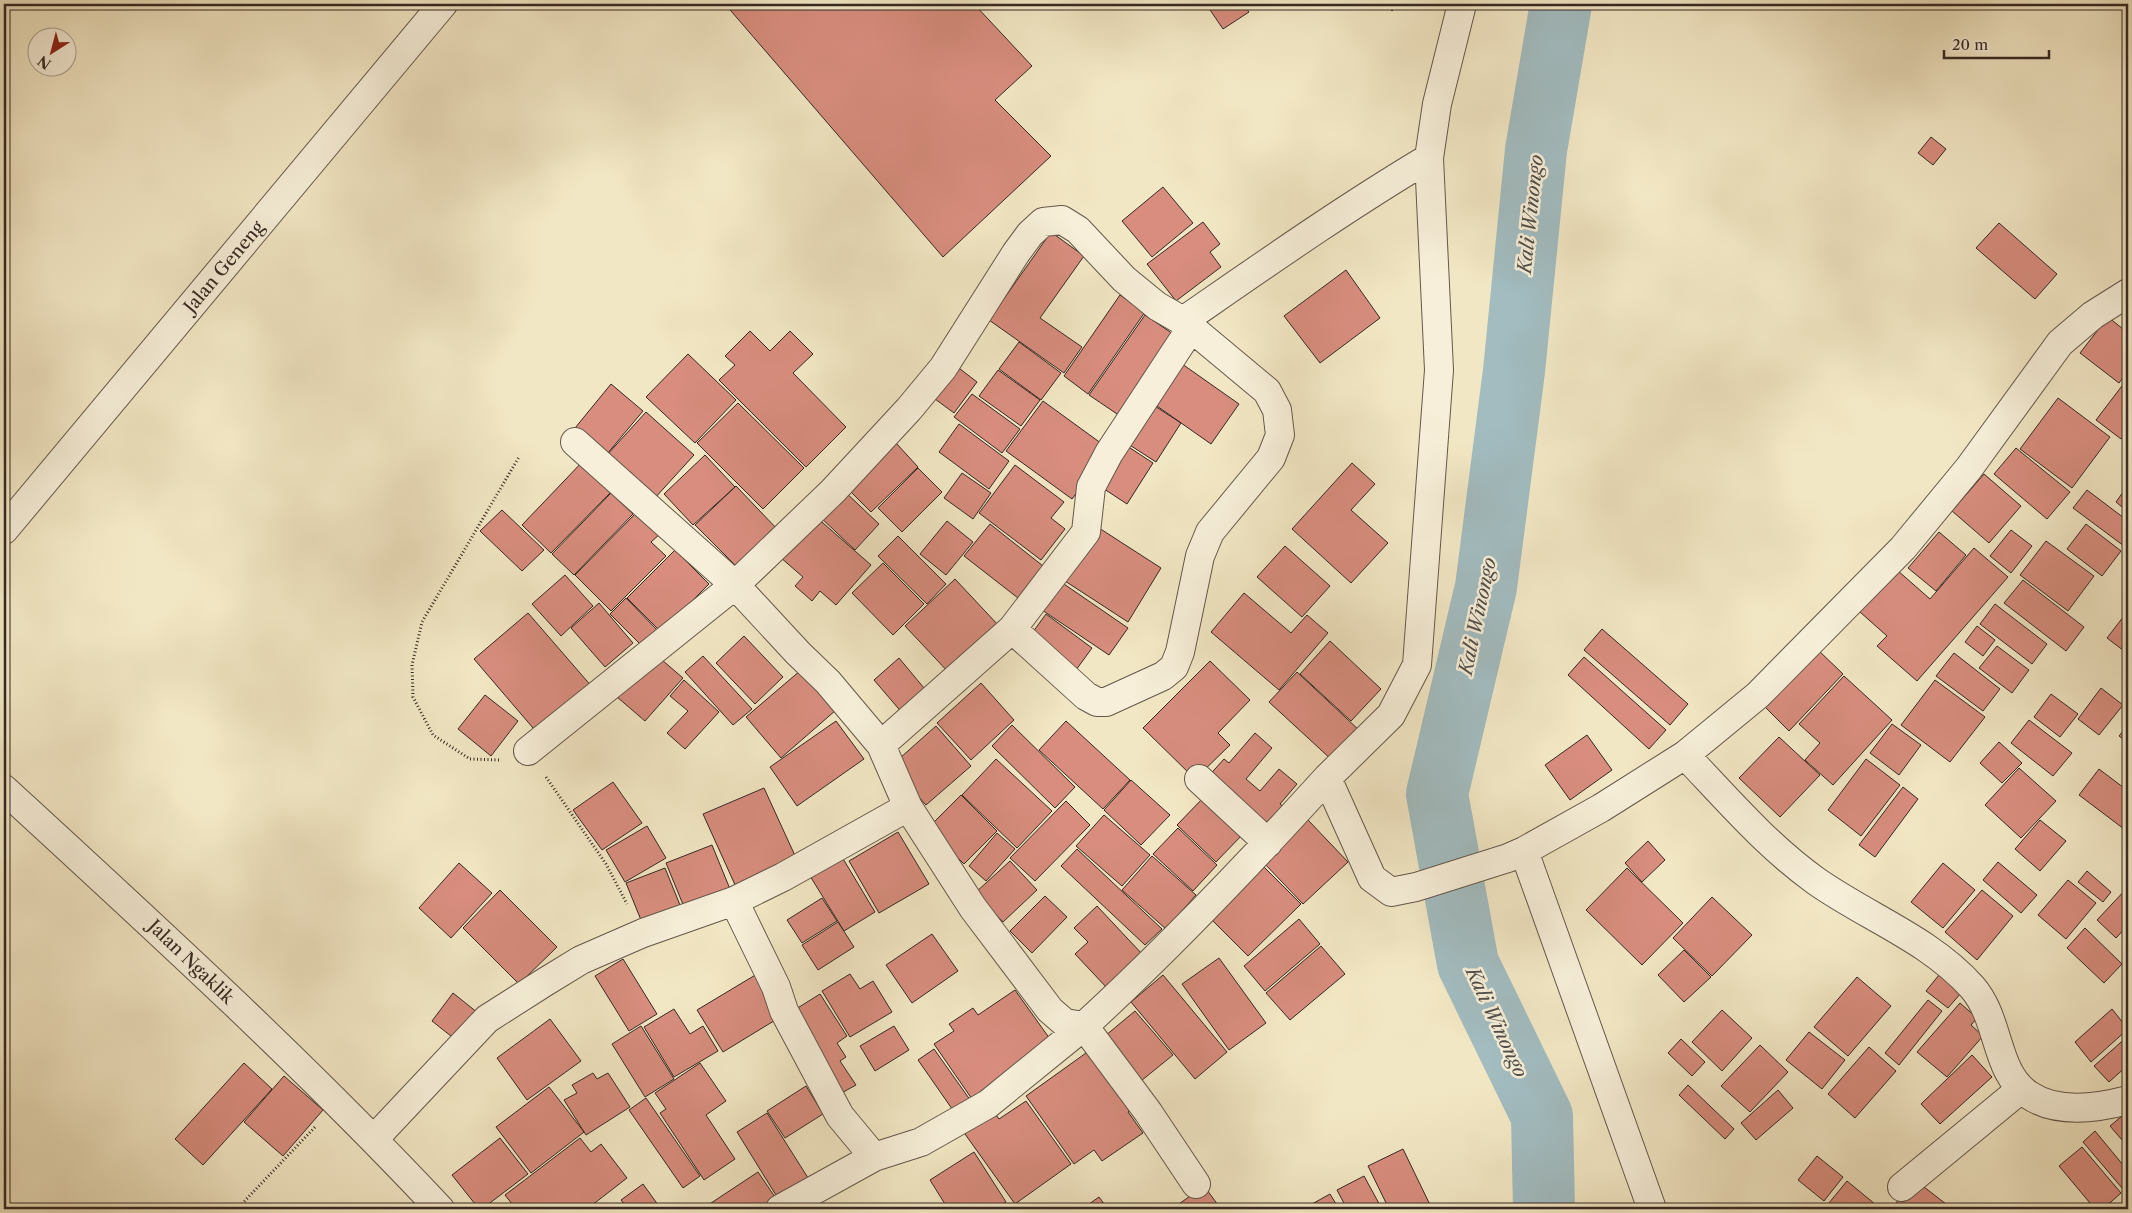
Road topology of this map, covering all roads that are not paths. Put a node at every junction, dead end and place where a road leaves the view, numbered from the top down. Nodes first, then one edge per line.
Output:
1 (443, 4) edge
2 (1462, 4) edge
3 (1429, 158) junction
4 (2128, 293) edge
5 (1187, 324) junction
6 (575, 442) dead end
7 (4, 530) edge
8 (735, 585) junction
9 (1012, 629) junction
10 (881, 745) junction
11 (528, 751) road end
12 (1685, 755) junction
13 (1327, 778) junction
14 (1199, 779) dead end
15 (4, 789) edge
16 (908, 807) junction
17 (1268, 843) junction
18 (1516, 855) junction
19 (734, 901) junction
20 (1084, 1026) junction
21 (2021, 1089) junction
22 (2128, 1100) edge
23 (374, 1139) junction
24 (874, 1157) junction
25 (1196, 1184) dead end
26 (1902, 1187) dead end
27 (440, 1209) edge
28 (780, 1209) edge
29 (1652, 1209) edge

1 - 7 street, Jalan Geneng
2 - 3 street
3 - 5 street
3 - 13 street
4 - 12 street
5 - 8 street
5 - 9 street
5 - 9 street
6 - 8 street
8 - 10 street
8 - 11 street
9 - 10 street
10 - 16 street
12 - 18 street
12 - 21 street
13 - 17 street
13 - 18 street
14 - 17 street
15 - 23 street, Jalan Ngaklik
16 - 19 street
16 - 20 street
17 - 20 street
18 - 29 street
19 - 23 street
19 - 24 street
20 - 24 street
20 - 25 street
21 - 22 street
21 - 26 street
23 - 27 street, Jalan Ngaklik
24 - 28 street

